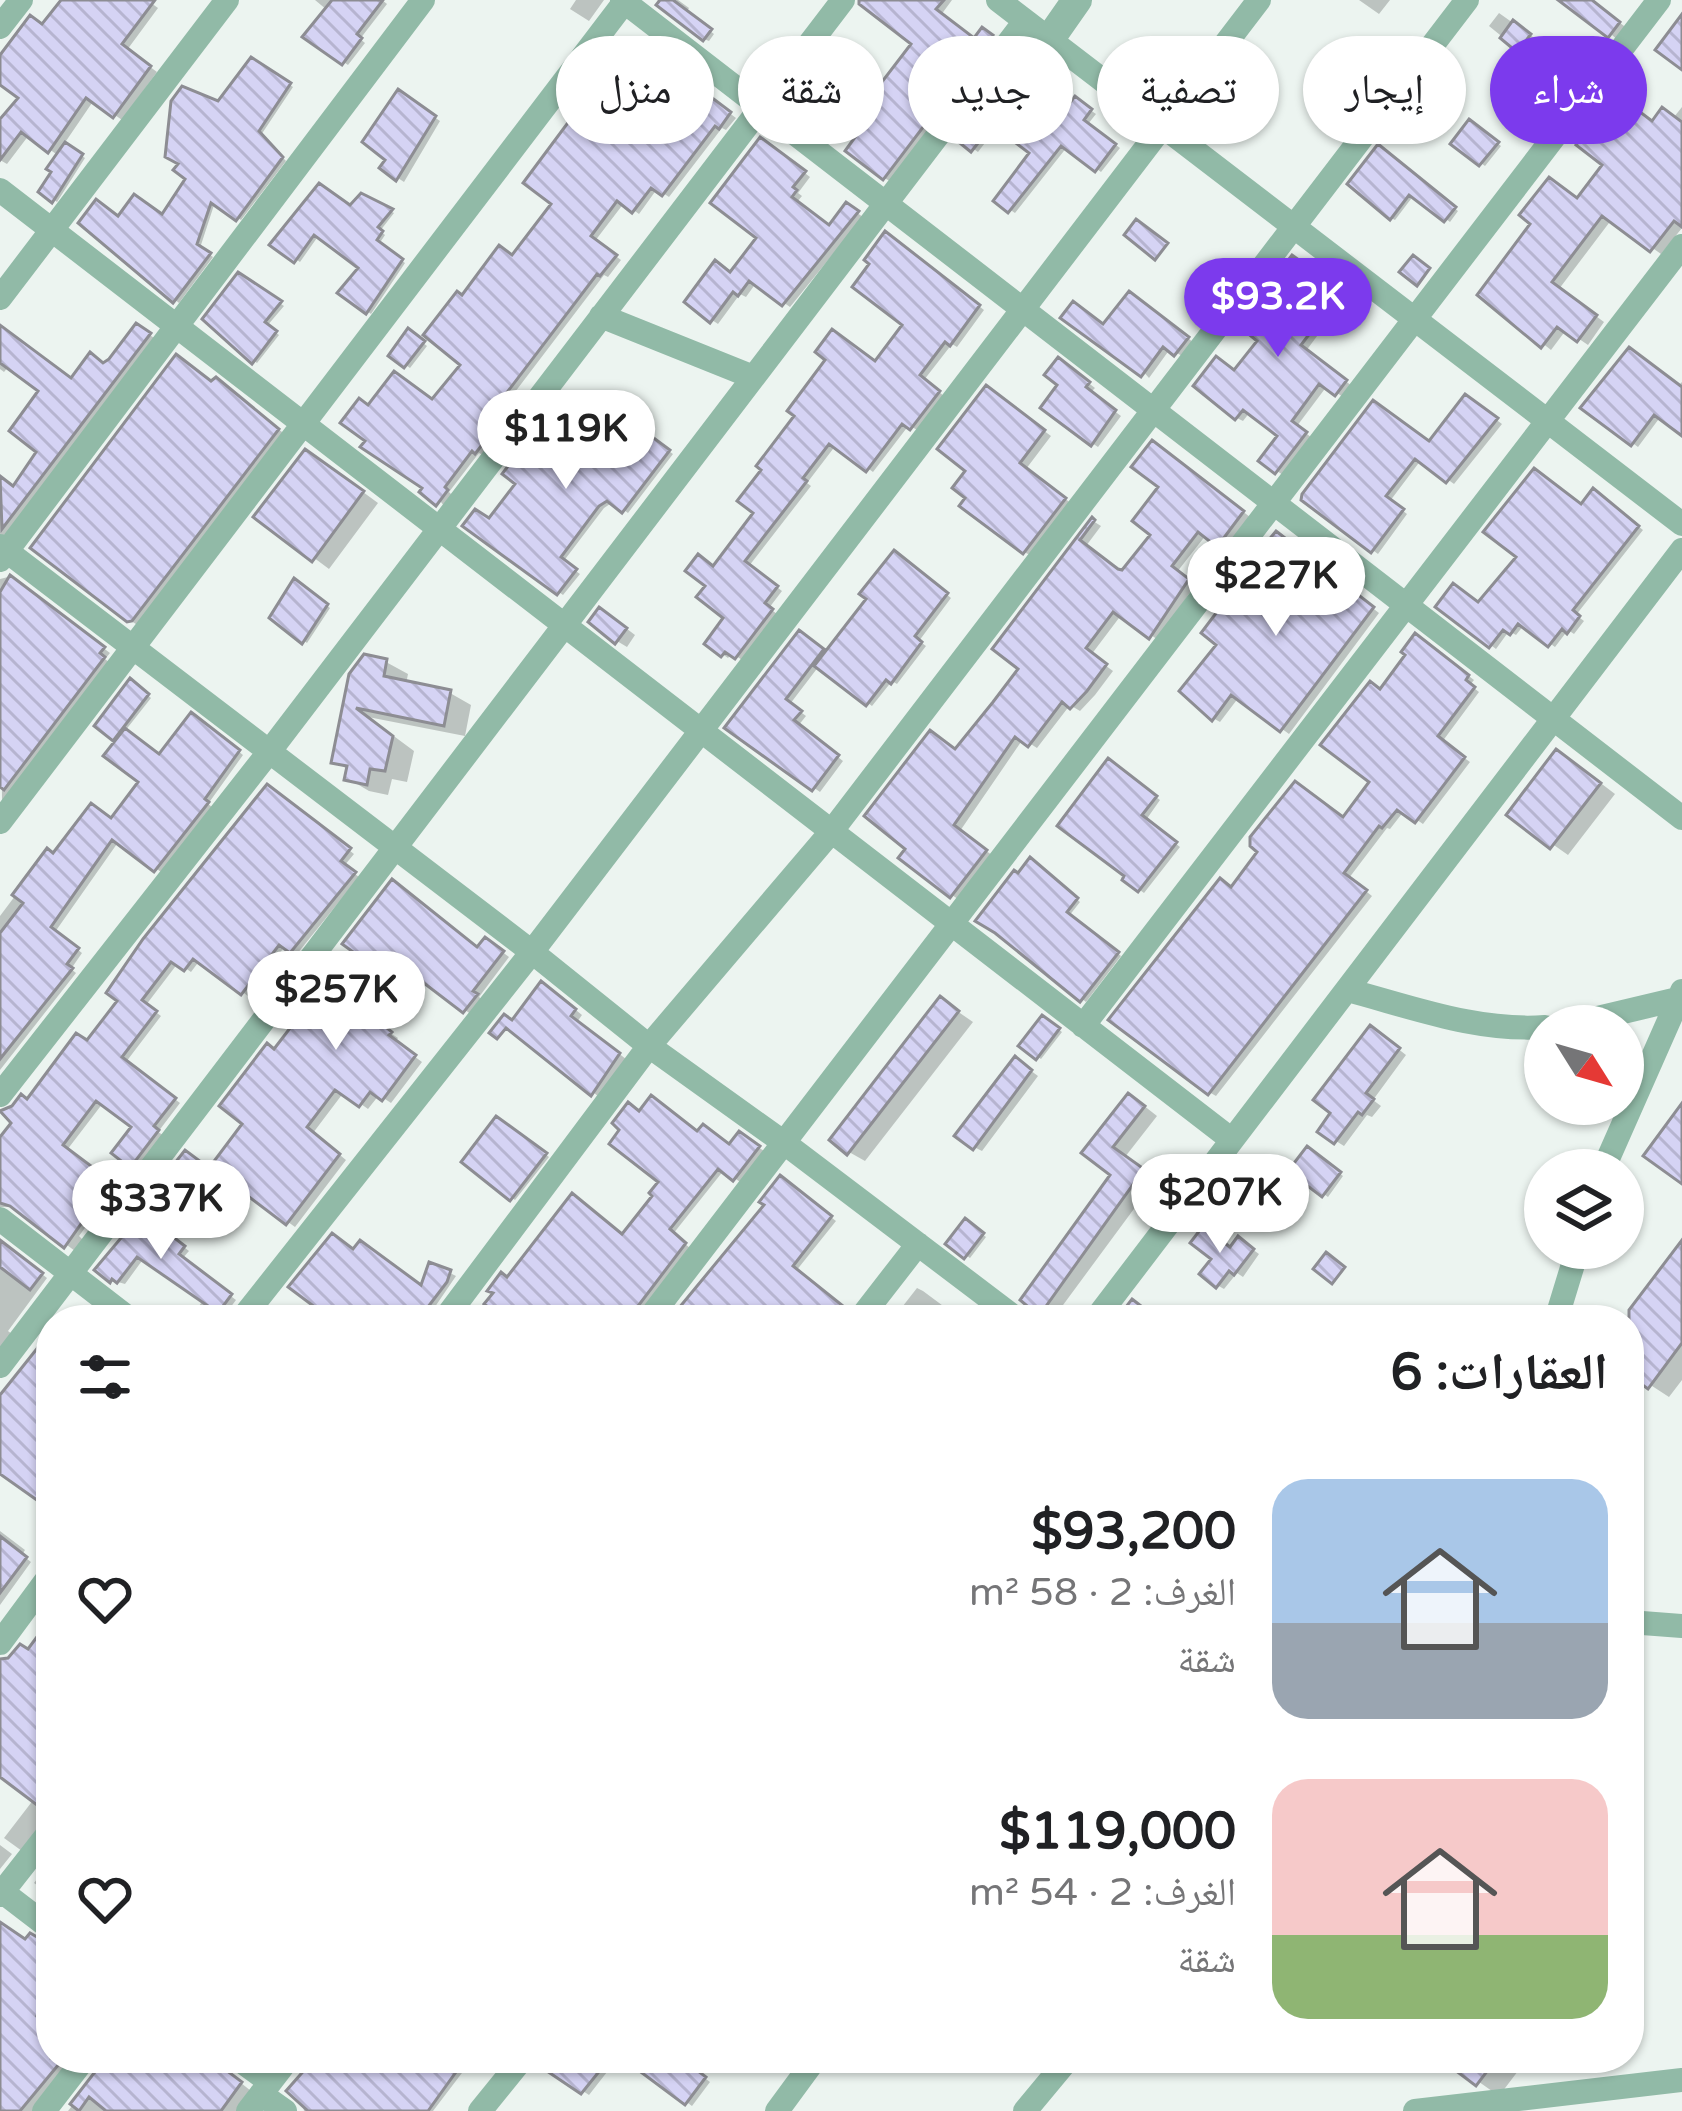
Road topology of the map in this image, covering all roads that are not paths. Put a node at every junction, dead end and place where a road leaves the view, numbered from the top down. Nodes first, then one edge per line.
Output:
1 (21, 0) edge
2 (227, 0) edge
3 (423, 0) edge
4 (843, 0) edge
5 (998, 0) edge
6 (1077, 0) edge
7 (1259, 0) edge
8 (1467, 0) edge
9 (1659, 0) edge
10 (624, 1) edge
11 (0, 27) edge
12 (1037, 30) junction
13 (815, 36) edge
14 (1231, 36) edge
15 (1097, 76) edge
16 (738, 89) edge
17 (738, 137) edge
18 (809, 144) edge
19 (1148, 144) edge
20 (1186, 144) edge
21 (0, 190) edge
22 (886, 204) junction
23 (1293, 226) junction
24 (52, 230) junction
25 (1682, 246) edge
26 (0, 298) edge
27 (1022, 308) junction
28 (601, 316) junction
29 (1412, 318) junction
30 (177, 328) junction
31 (753, 377) junction
32 (1153, 409) junction
33 (1546, 420) junction
34 (303, 424) junction
35 (1272, 501) junction
36 (1682, 524) edge
37 (439, 529) junction
38 (1682, 550) edge
39 (2, 552) edge
40 (1406, 604) junction
41 (564, 626) junction
42 (132, 648) junction
43 (1554, 718) junction
44 (700, 730) junction
45 (269, 752) junction
46 (1682, 818) edge
47 (0, 822) edge
48 (831, 832) junction
49 (395, 848) junction
50 (950, 923) junction
51 (532, 952) junction
52 (1347, 990) junction
53 (1681, 996) edge
54 (1644, 1005) edge
55 (1083, 1026) junction
56 (1524, 1029) edge
57 (649, 1046) junction
58 (0, 1095) edge
59 (1232, 1141) junction
60 (783, 1142) junction
61 (1612, 1149) edge
62 (0, 1219) edge
63 (917, 1244) junction
64 (1572, 1269) edge
65 (70, 1274) junction
66 (46, 1305) edge
67 (111, 1305) edge
68 (253, 1305) edge
69 (455, 1305) edge
70 (659, 1305) edge
71 (871, 1305) edge
72 (998, 1305) edge
73 (1106, 1305) edge
74 (1561, 1305) edge
75 (36, 1319) edge
76 (0, 1366) edge
77 (36, 1594) edge
78 (1644, 1623) edge
79 (1682, 1626) edge
80 (0, 1643) edge
81 (36, 1849) edge
82 (1, 1892) edge
83 (36, 1918) edge
84 (73, 2073) edge
85 (511, 2073) edge
86 (805, 2073) edge
87 (1057, 2073) edge
88 (1682, 2080) edge
89 (260, 2096) edge
90 (1614, 2100) edge
91 (44, 2111) edge
92 (285, 2111) edge
93 (480, 2111) edge
94 (777, 2111) edge
95 (1025, 2111) edge
96 (1415, 2111) edge

1 - 11 street
2 - 24 street
3 - 30 street
4 - 13 street
5 - 12 street
6 - 12 street
7 - 14 street
8 - 23 street
9 - 29 street
10 - 16 street
10 - 34 street
12 - 15 street
12 - 22 street
17 - 28 street
18 - 22 street
19 - 27 street
20 - 23 street
21 - 24 street
22 - 27 street
22 - 31 street
23 - 29 street
23 - 32 street
24 - 26 street
24 - 30 street
25 - 33 street
27 - 32 street
27 - 44 street
28 - 31 street
28 - 37 street
29 - 33 street
29 - 35 street
30 - 34 street
30 - 39 street
31 - 41 street
32 - 35 street
32 - 48 street
33 - 36 street
33 - 40 street
34 - 37 street
34 - 42 street
35 - 40 street
35 - 50 street
37 - 41 street
37 - 45 street
38 - 43 street
39 - 42 street
40 - 43 street
40 - 55 street
41 - 44 street
41 - 49 street
42 - 45 street
42 - 47 street
43 - 46 street
43 - 52 street
44 - 48 street
44 - 51 street
45 - 49 street
45 - 58 street
48 - 50 street
48 - 57 street
49 - 51 street
49 - 65 street
50 - 55 street
50 - 60 street
51 - 57 street
51 - 68 street
52 - 56 street
52 - 59 street
53 - 54 street
53 - 61 street
55 - 59 street
57 - 60 street
57 - 69 street
59 - 73 street
60 - 63 street
60 - 70 street
62 - 65 street
63 - 71 street
63 - 72 street
64 - 74 street
65 - 66 street
65 - 67 street
75 - 76 street
77 - 80 street
78 - 79 street
81 - 82 street
82 - 83 street
84 - 91 street
85 - 93 street
86 - 94 street
87 - 95 street
88 - 90 street
89 - 92 street
90 - 96 street

